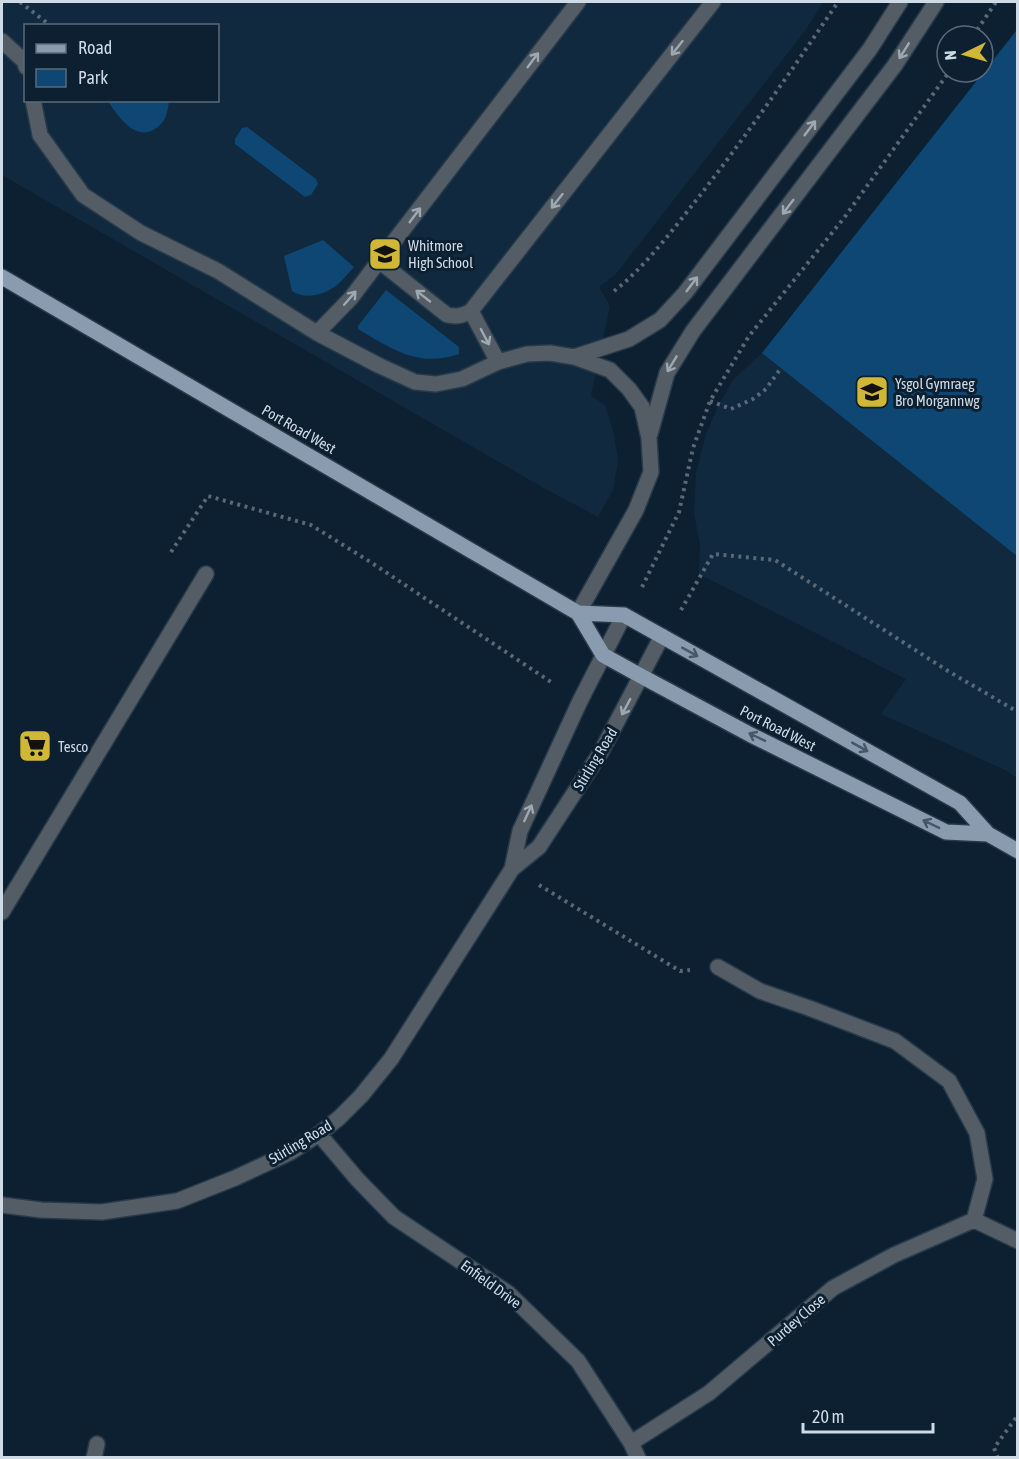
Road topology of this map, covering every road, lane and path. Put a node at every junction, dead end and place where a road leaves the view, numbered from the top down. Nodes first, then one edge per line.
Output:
1 (20, 2) edge
2 (578, 2) edge
3 (712, 2) edge
4 (838, 2) edge
5 (900, 2) edge
6 (936, 2) edge
7 (996, 2) edge
8 (48, 24) edge
9 (981, 24) edge
10 (2, 41) edge
11 (24, 61) edge
12 (940, 84) edge
13 (33, 102) edge
14 (380, 261) junction
15 (2, 277) edge
16 (614, 291) dead end
17 (471, 311) junction
18 (317, 333) junction
19 (574, 357) junction
20 (498, 363) junction
21 (781, 368) dead end
22 (710, 401) junction
23 (649, 438) junction
24 (171, 552) dead end
25 (206, 574) dead end
26 (642, 587) dead end
27 (681, 610) dead end
28 (578, 613) junction
29 (624, 615) junction
30 (662, 636) junction
31 (603, 655) junction
32 (641, 676) junction
33 (580, 701) junction
34 (1017, 712) edge
35 (988, 834) junction
36 (1017, 851) edge
37 (512, 869) junction
38 (2, 912) edge
39 (718, 967) joint
40 (319, 1134) junction
41 (2, 1205) edge
42 (974, 1220) junction
43 (1017, 1241) edge
44 (1017, 1415) edge
45 (631, 1443) junction
46 (638, 1458) edge
47 (998, 1458) edge

1 - 8 path
14 -> 2 street
3 -> 17 street
4 - 16 path
19 -> 5 street
6 -> 23 street
7 - 9 path
10 - 11 street
12 - 22 path
13 - 18 street
17 -> 14 street
18 -> 14 street
15 - 28 main road, Port Road West
17 -> 20 street
18 - 20 street
19 - 20 street
19 - 23 street
21 - 22 path
22 - 26 path
23 - 28 street
24 - 33 path
25 - 38 street
27 - 34 path
28 - 29 main road, Port Road West
28 - 31 main road, Port Road West
29 - 30 main road, Port Road West
29 - 31 street, Stirling Road
30 - 32 street, Stirling Road
30 -> 35 main road, Port Road West
31 - 32 main road, Port Road West
31 - 33 street, Stirling Road
35 -> 32 main road, Port Road West
32 -> 37 street, Stirling Road
37 -> 33 street, Stirling Road
35 - 36 main road, Port Road West
37 - 39 path
37 - 40 street, Stirling Road
39 - 42 street
40 - 41 street, Stirling Road
40 - 45 street, Enfield Drive
42 - 43 street
42 - 45 street, Purdey Close
44 - 47 path
45 - 46 street, Enfield Drive

